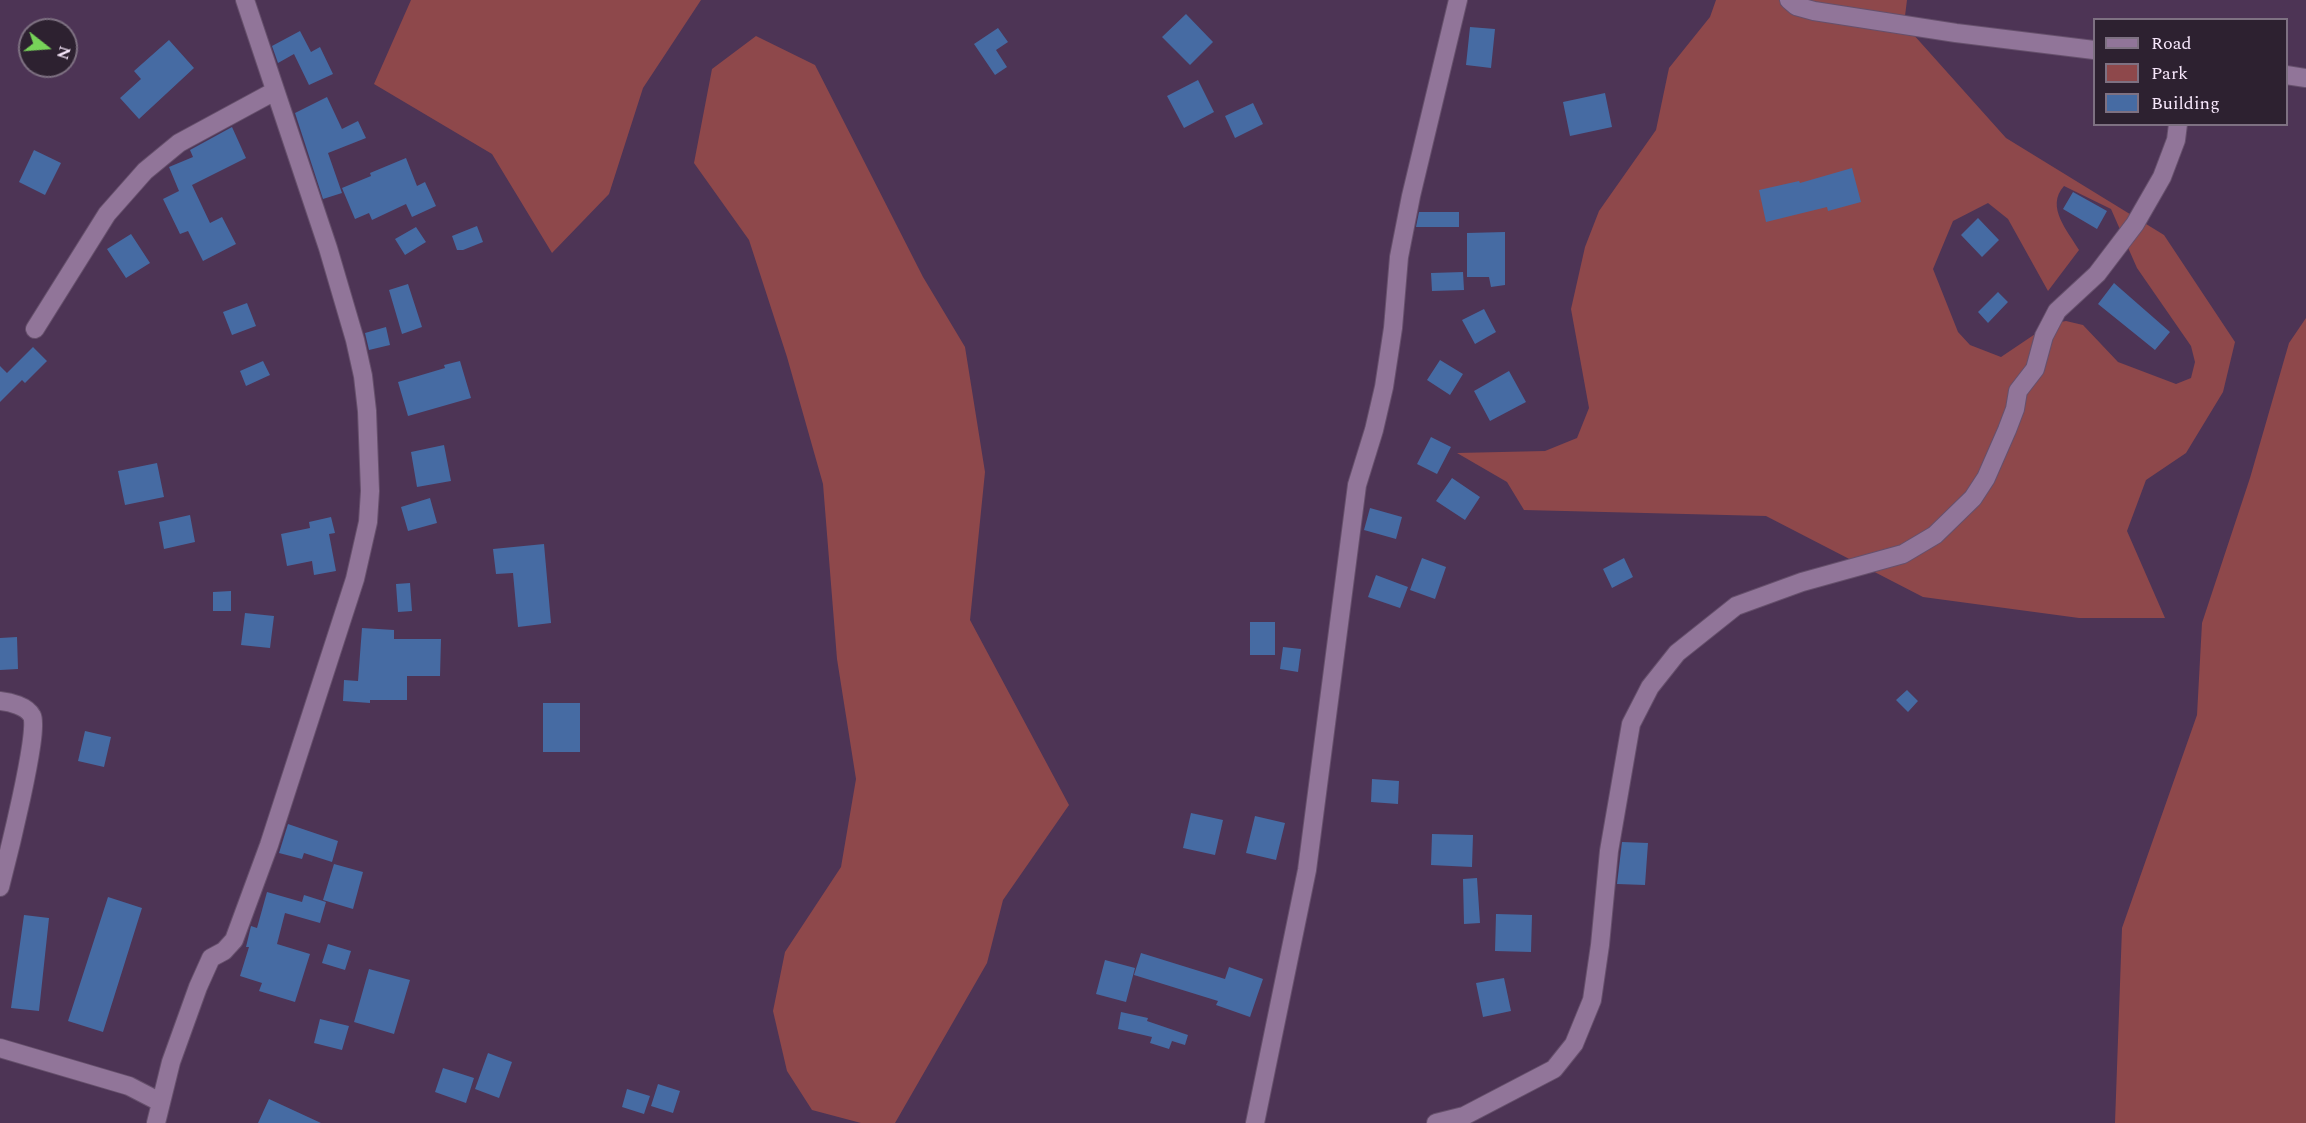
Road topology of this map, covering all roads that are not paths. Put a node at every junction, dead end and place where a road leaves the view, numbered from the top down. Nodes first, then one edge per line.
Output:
1 (245, 0) edge
2 (1458, 0) edge
3 (1789, 0) edge
4 (2093, 50) edge
5 (2288, 75) edge
6 (2306, 78) edge
7 (275, 91) junction
8 (2178, 126) edge
9 (35, 329) dead end
10 (0, 701) edge
11 (0, 887) edge
12 (0, 1048) edge
13 (160, 1102) junction
14 (156, 1123) edge
15 (1255, 1123) edge
16 (1436, 1123) edge

1 - 7 street
2 - 15 street
3 - 4 street
5 - 6 street
7 - 9 street
7 - 13 street
8 - 16 street
10 - 11 street
12 - 13 street
13 - 14 street

